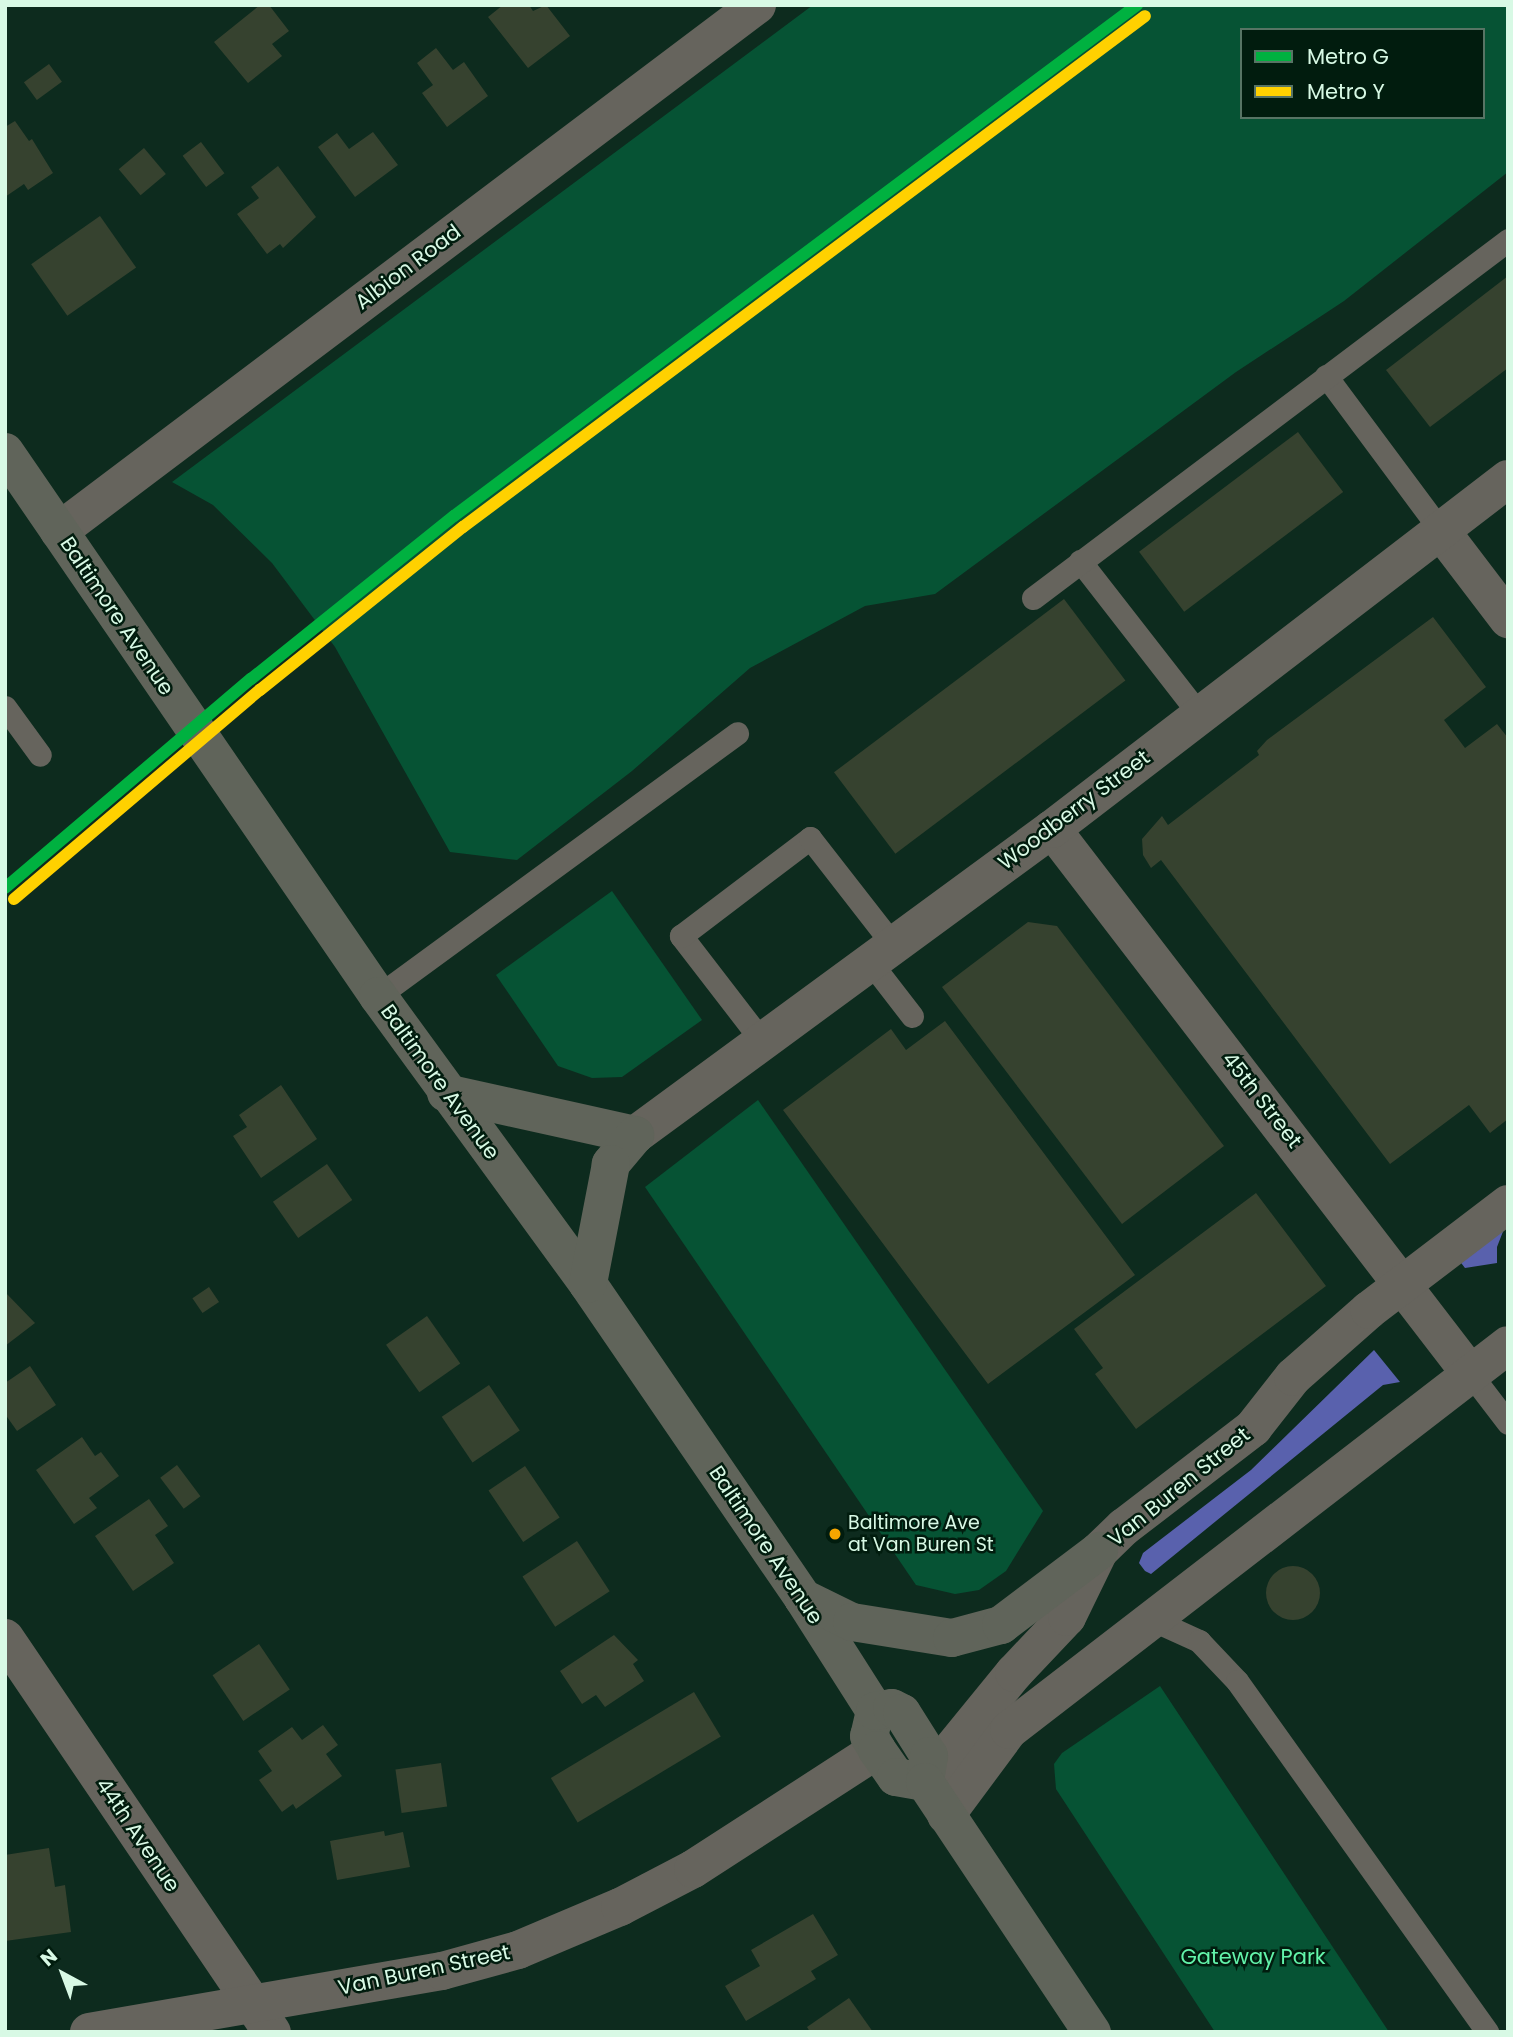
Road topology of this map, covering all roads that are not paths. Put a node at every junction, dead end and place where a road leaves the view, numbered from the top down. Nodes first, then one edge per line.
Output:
1 (757, 5) edge
2 (1508, 240) edge
3 (1326, 376) junction
4 (11, 472) edge
5 (1508, 479) edge
6 (60, 531) junction
7 (1441, 531) junction
8 (1080, 561) junction
9 (1033, 598) dead end
10 (1508, 620) edge
11 (5, 707) edge
12 (1199, 714) junction
13 (737, 733) dead end
14 (40, 755) dead end
15 (1052, 829) junction
16 (883, 955) junction
17 (378, 996) junction
18 (912, 1016) dead end
19 (762, 1041) junction
20 (446, 1093) junction
21 (635, 1135) junction
22 (1508, 1204) edge
23 (1403, 1283) junction
24 (588, 1284) junction
25 (1508, 1345) edge
26 (1469, 1372) junction
27 (1508, 1423) edge
28 (1099, 1551) junction
29 (803, 1598) junction
30 (1153, 1620) junction
31 (5, 1638) edge
32 (875, 1711) junction
33 (877, 1750) junction
34 (925, 1782) junction
35 (947, 1815) junction
36 (263, 2019) edge
37 (89, 2032) edge
38 (1092, 2032) edge
39 (1487, 2032) edge

1 - 6 street, Albion Road
2 - 3 lane
3 - 7 lane
3 - 8 lane
4 - 6 main road, Baltimore Avenue
5 - 7 street, Woodberry Street
6 - 17 main road, Baltimore Avenue
7 - 10 street
7 - 12 street, Woodberry Street
8 - 9 lane
8 - 12 lane
11 - 14 lane
12 - 15 street, Woodberry Street
13 - 17 lane
15 - 16 street, Woodberry Street
15 - 23 street, 45th Street
16 - 18 lane
16 - 19 street, Woodberry Street
16 - 19 lane
17 - 20 main road, Baltimore Avenue
19 - 21 street, Woodberry Street
20 - 21 main road
20 - 24 main road, Baltimore Avenue
21 - 24 main road
22 - 23 street, Van Buren Street
23 - 26 street, 45th Street
23 - 28 street, Van Buren Street
24 - 29 main road, Baltimore Avenue
25 - 26 street
26 - 27 lane
26 - 30 street
28 - 29 main road
28 - 34 street, Van Buren Street
29 - 32 main road, Baltimore Avenue
30 - 35 street
30 - 39 lane
31 - 36 street, 44th Avenue
32 - 33 main road
32 - 34 main road
33 - 34 main road
33 - 36 street, Van Buren Street
34 - 35 main road
35 - 38 main road
36 - 37 street, Van Buren Street

